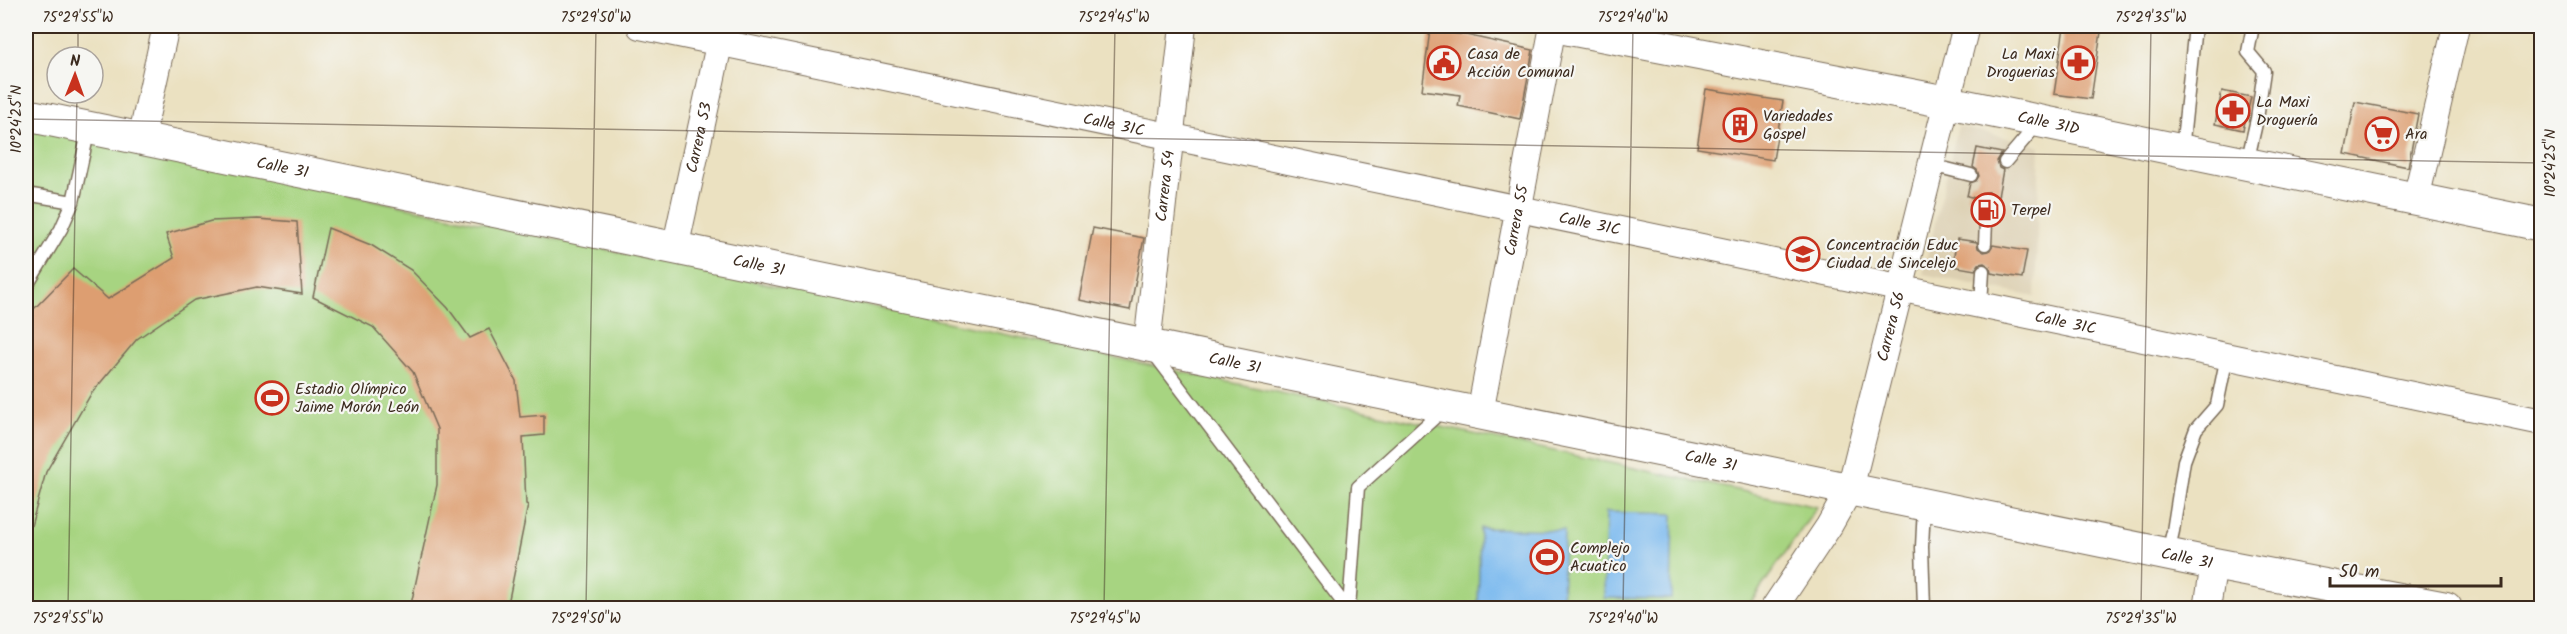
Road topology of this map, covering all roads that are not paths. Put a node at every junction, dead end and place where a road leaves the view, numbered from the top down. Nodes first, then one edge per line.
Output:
1 (166, 26) edge
2 (640, 26) edge
3 (1183, 26) edge
4 (1554, 26) edge
5 (1966, 26) edge
6 (2195, 26) edge
7 (2253, 26) edge
8 (2456, 26) edge
9 (722, 34) edge
10 (1947, 102) junction
11 (26, 115) edge
12 (2039, 122) junction
13 (89, 128) junction
14 (1171, 136) junction
15 (141, 139) junction
16 (2182, 152) junction
17 (2005, 162) dead end
18 (2246, 164) junction
19 (1931, 165) junction
20 (1971, 175) dead end
21 (26, 194) edge
22 (1987, 200) dead end
23 (2416, 200) junction
24 (73, 202) junction
25 (1518, 209) junction
26 (2541, 225) edge
27 (1985, 244) dead end
28 (675, 249) junction
29 (1983, 271) dead end
30 (26, 287) edge
31 (1900, 288) junction
32 (1981, 305) junction
33 (1147, 345) junction
34 (2227, 356) junction
35 (1447, 406) junction
36 (1480, 413) junction
37 (2541, 422) edge
38 (1850, 489) junction
39 (1924, 504) junction
40 (2167, 554) junction
41 (2214, 564) junction
42 (1348, 609) edge
43 (1774, 609) edge
44 (1924, 609) edge
45 (2207, 609) edge
46 (2446, 609) edge

1 - 15 street
2 - 9 street, Calle 31C
3 - 14 street, Carrera 54
4 - 10 street, Calle 31D
4 - 25 street, Carrera 55
5 - 10 street, Carrera 56
6 - 16 lane
7 - 18 lane
8 - 23 street
9 - 14 street, Calle 31C
9 - 28 street, Carrera 53
10 - 12 street, Calle 31D
10 - 19 street, Carrera 56
11 - 13 street, Calle 31
12 - 16 street, Calle 31D
12 - 17 lane
13 - 15 street, Calle 31
13 - 24 lane
14 - 25 street, Calle 31C
14 - 33 street, Carrera 54
15 - 28 street, Calle 31
16 - 18 street, Calle 31D
18 - 23 street, Calle 31D
19 - 20 lane
19 - 31 street, Carrera 56
21 - 24 lane
22 - 27 lane
23 - 26 street, Calle 31D
24 - 30 lane
25 - 31 street, Calle 31C
25 - 36 street, Carrera 55
28 - 33 street, Calle 31
29 - 32 lane
31 - 32 street, Calle 31C
31 - 38 street, Carrera 56
32 - 34 street, Calle 31C
33 - 35 street, Calle 31
33 - 42 lane
34 - 37 street, Calle 31C
34 - 40 lane
35 - 36 street, Calle 31
35 - 42 lane
36 - 38 street, Calle 31
38 - 39 street, Calle 31
38 - 43 street, Carrera 56
39 - 40 street, Calle 31
39 - 44 lane
40 - 41 street, Calle 31
41 - 45 street
41 - 46 street, Calle 31

